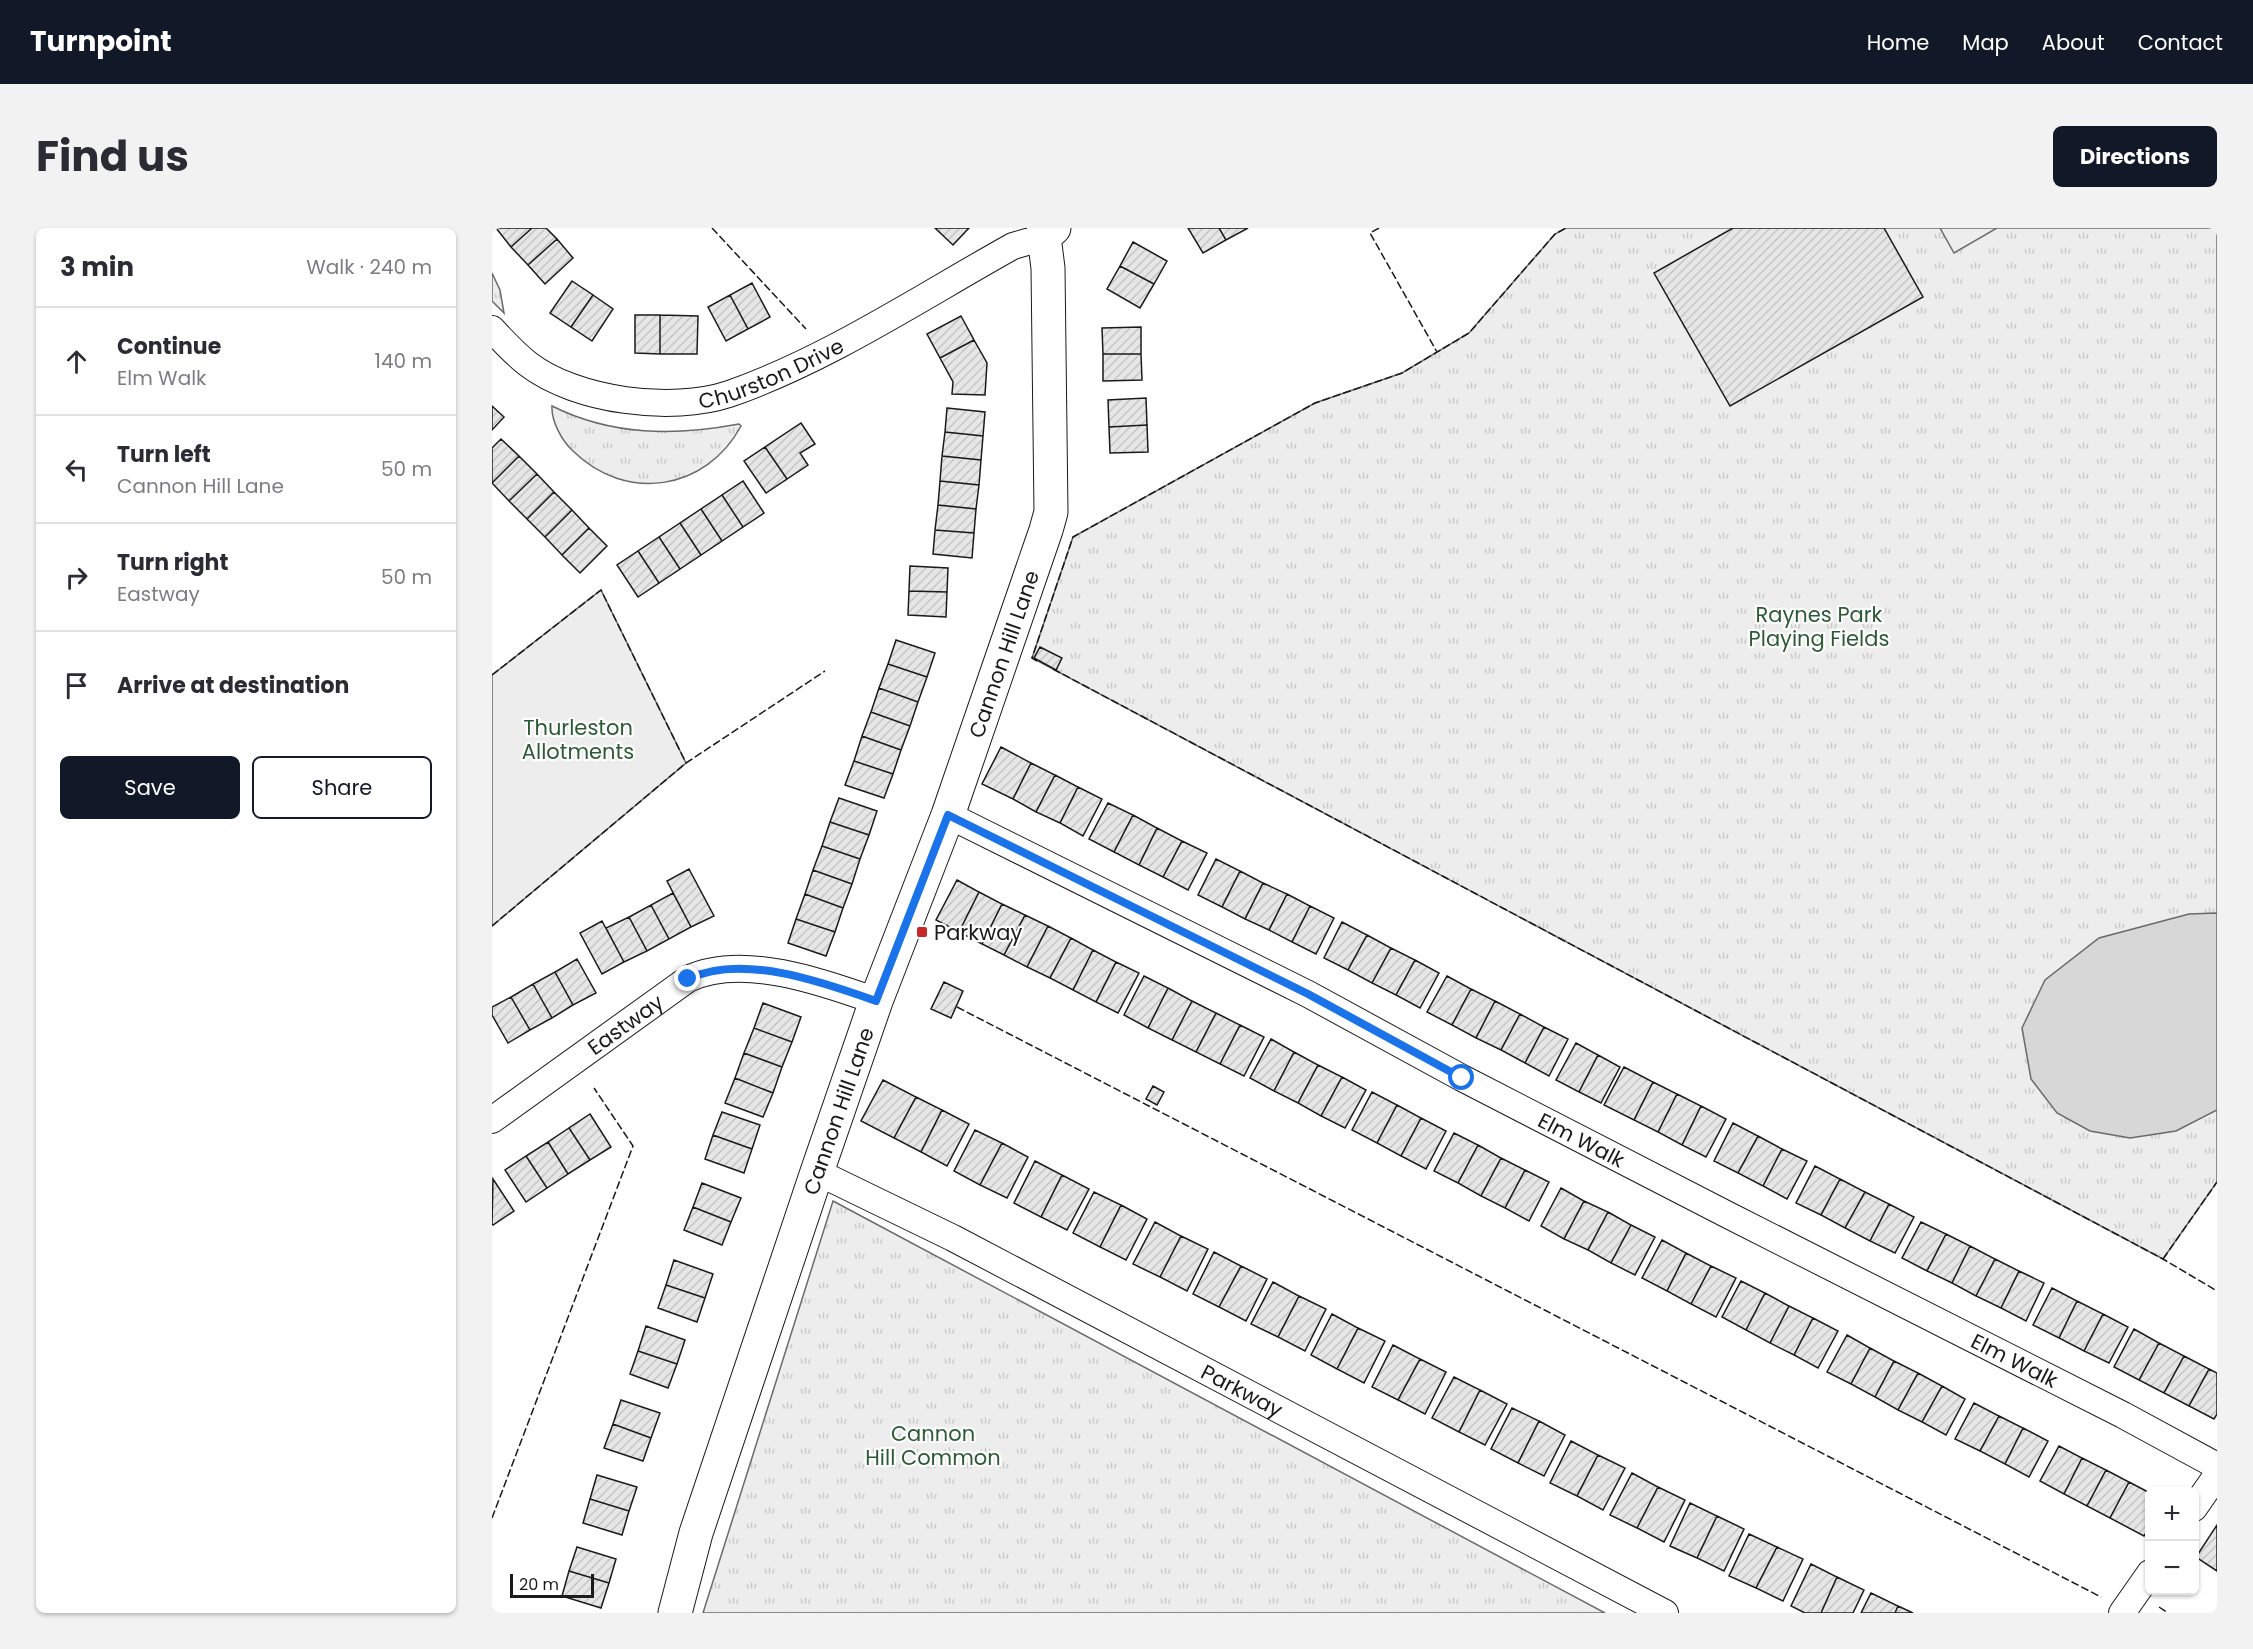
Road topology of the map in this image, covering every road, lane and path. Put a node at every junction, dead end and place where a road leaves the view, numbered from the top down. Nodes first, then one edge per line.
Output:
1 (1046, 231) edge
2 (492, 329) edge
3 (948, 815) junction
4 (876, 1001) junction
5 (492, 1120) edge
6 (817, 1172) junction
7 (2217, 1466) edge
8 (2217, 1475) edge
9 (2199, 1501) edge
10 (2145, 1580) edge
11 (675, 1613) edge
12 (1665, 1613) edge
13 (2122, 1613) edge

1 - 2 street, Churston Drive
1 - 3 street, Cannon Hill Lane
3 - 4 street, Cannon Hill Lane
3 - 7 street, Elm Walk
4 - 5 street, Eastway
4 - 6 street, Cannon Hill Lane
6 - 11 street, Cannon Hill Lane
6 - 12 street, Parkway
8 - 9 street
10 - 13 street

